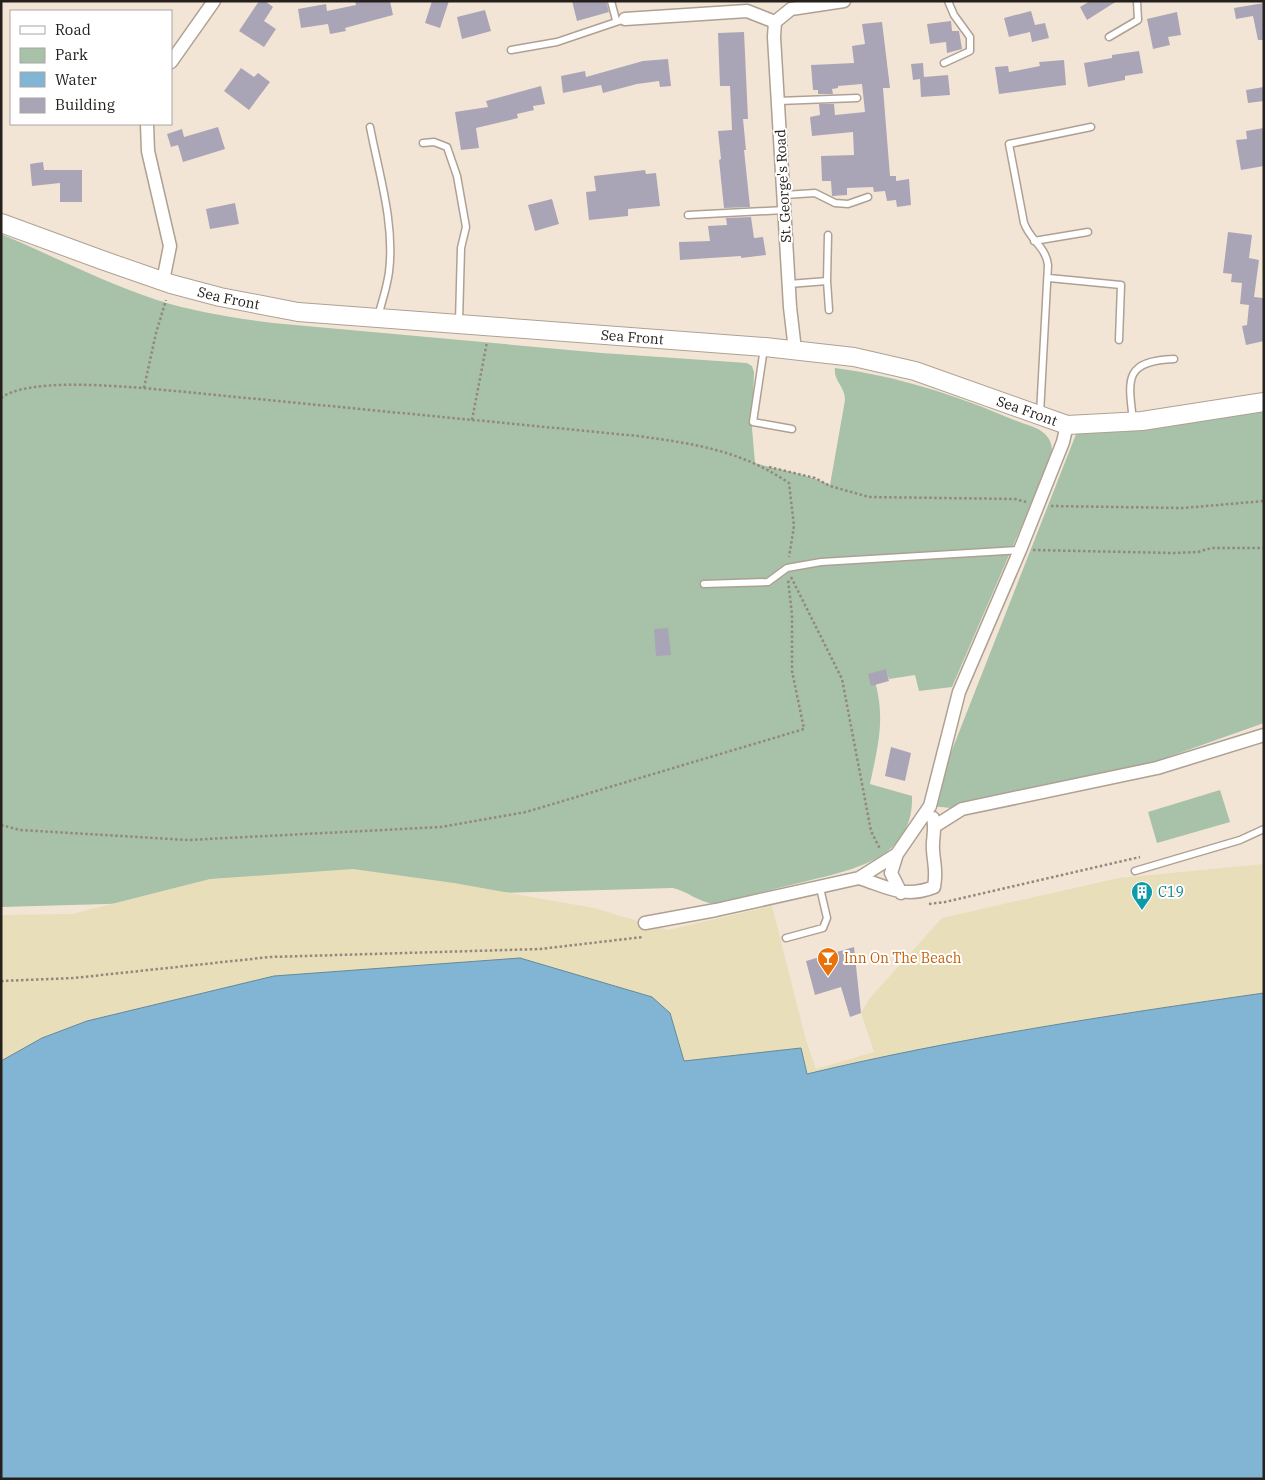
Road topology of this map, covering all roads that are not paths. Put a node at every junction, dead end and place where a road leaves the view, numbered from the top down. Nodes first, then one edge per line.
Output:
1 (214, 1) edge
2 (611, 1) edge
3 (844, 1) edge
4 (948, 1) edge
5 (1137, 1) edge
6 (621, 20) junction
7 (775, 22) junction
8 (1109, 37) dead end
9 (511, 50) dead end
10 (172, 61) edge
11 (944, 63) dead end
12 (857, 98) dead end
13 (778, 101) junction
14 (148, 125) edge
15 (370, 127) dead end
16 (1090, 127) dead end
17 (424, 143) dead end
18 (784, 195) junction
19 (868, 197) dead end
20 (785, 210) junction
21 (688, 215) dead end
22 (1, 223) edge
23 (1088, 232) dead end
24 (828, 235) dead end
25 (1034, 241) junction
26 (1049, 278) junction
27 (827, 281) junction
28 (167, 282) junction
29 (789, 284) junction
30 (828, 310) dead end
31 (378, 318) junction
32 (459, 324) junction
33 (1119, 340) dead end
34 (765, 347) junction
35 (795, 350) junction
36 (1174, 360) dead end
37 (1264, 402) edge
38 (1040, 416) junction
39 (1133, 421) junction
40 (1067, 425) junction
41 (792, 429) dead end
42 (1020, 550) junction
43 (704, 584) dead end
44 (1264, 735) edge
45 (930, 806) junction
46 (935, 826) junction
47 (1264, 829) edge
48 (897, 854) junction
49 (1135, 871) dead end
50 (859, 878) junction
51 (820, 888) junction
52 (901, 893) junction
53 (645, 923) dead end
54 (786, 938) dead end

1 - 10 street
2 - 6 lane
3 - 7 street
4 - 11 lane
5 - 8 lane
6 - 7 street
6 - 9 lane
7 - 13 street, St. George's Road
12 - 13 lane
13 - 18 street, St. George's Road
14 - 28 street
15 - 31 lane
16 - 25 lane
17 - 32 lane
18 - 19 lane
18 - 20 street, St. George's Road
20 - 21 lane
20 - 29 street, St. George's Road
22 - 28 street, Sea Front
23 - 25 lane
24 - 27 lane
25 - 26 lane
26 - 33 lane
26 - 38 lane
27 - 29 lane
27 - 30 lane
28 - 31 street, Sea Front
29 - 35 street, St. George's Road
31 - 32 street, Sea Front
32 - 34 street, Sea Front
34 - 35 street, Sea Front
34 - 41 lane
35 - 38 street, Sea Front
36 - 39 lane
37 - 39 street, Sea Front
38 - 40 street, Sea Front
39 - 40 street, Sea Front
40 - 42 street
42 - 43 lane
42 - 45 street
44 - 46 street
45 - 46 street
45 - 48 street
46 - 52 street
47 - 49 lane
48 - 50 street
48 - 52 street
50 - 51 street
50 - 52 street
51 - 53 street
51 - 54 lane

